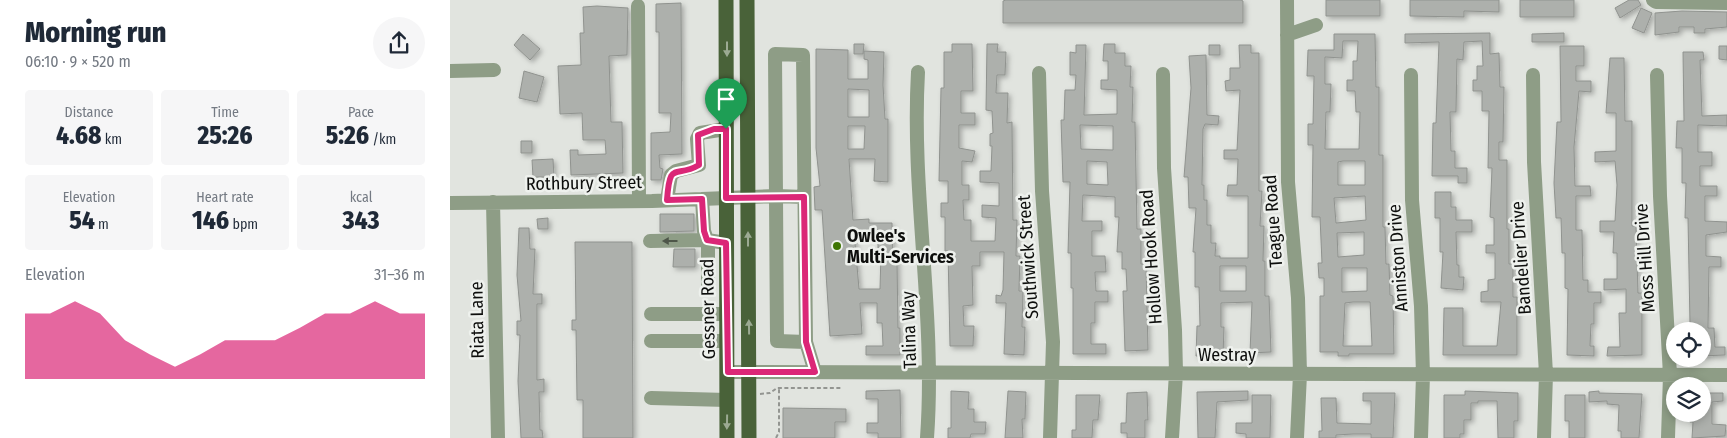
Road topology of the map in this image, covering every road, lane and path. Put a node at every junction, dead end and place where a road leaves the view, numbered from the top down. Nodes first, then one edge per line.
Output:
1 (726, 0) edge
2 (747, 0) edge
3 (1287, 0) edge
4 (1653, 0) edge
5 (1713, 1) edge
6 (1727, 3) edge
7 (638, 6) dead end
8 (1316, 25) dead end
9 (1287, 35) junction
10 (494, 70) dead end
11 (450, 71) edge
12 (918, 72) dead end
13 (1039, 73) dead end
14 (1163, 74) dead end
15 (1411, 75) dead end
16 (1533, 75) dead end
17 (1657, 75) dead end
18 (726, 129) junction
19 (776, 196) junction
20 (748, 197) junction
21 (804, 197) junction
22 (726, 198) junction
23 (702, 199) junction
24 (667, 200) junction
25 (639, 201) junction
26 (493, 202) junction
27 (450, 203) edge
28 (707, 240) junction
29 (650, 241) dead end
30 (726, 243) junction
31 (708, 284) dead end
32 (651, 314) dead end
33 (726, 314) junction
34 (651, 341) dead end
35 (727, 341) junction
36 (806, 342) junction
37 (728, 372) junction
38 (750, 372) junction
39 (815, 372) junction
40 (929, 373) junction
41 (1053, 373) junction
42 (1176, 373) junction
43 (1300, 374) junction
44 (1546, 374) junction
45 (1423, 375) junction
46 (1670, 375) junction
47 (1727, 375) edge
48 (779, 388) junction
49 (842, 388) dead end
50 (758, 394) dead end
51 (651, 398) dead end
52 (728, 400) junction
53 (498, 438) edge
54 (727, 438) edge
55 (749, 438) edge
56 (776, 438) edge
57 (926, 438) edge
58 (1050, 438) edge
59 (1172, 438) edge
60 (1297, 438) edge
61 (1421, 438) edge
62 (1544, 438) edge
63 (1668, 438) edge

1 -> 18 main road, Gessner Road
2 - 20 main road
3 - 9 street, Teague Road
4 - 5 street
5 - 6 street
7 - 25 street
8 - 9 street
9 - 43 street, Teague Road
10 - 11 street
12 - 40 street, Talina Way
13 - 41 street, Southwick Street
14 - 42 street, Hollow Hook Road
15 - 45 street, Anniston Drive
16 - 44 street, Bandelier Drive
17 - 46 street, Moss Hill Drive
18 - 22 main road, Gessner Road
18 - 24 street
19 - 20 street, Rothbury Street
19 - 21 street, Rothbury Street
19 - 21 street
19 - 36 street
20 - 22 street, Rothbury Street
38 -> 20 main road
21 - 36 street
22 - 23 street, Rothbury Street
22 - 30 main road, Gessner Road
23 - 24 street, Rothbury Street
23 - 28 street
24 - 25 street, Rothbury Street
25 - 26 street, Rothbury Street
26 - 27 street, Rothbury Street
26 - 53 street, Riata Lane
28 -> 29 street
28 - 30 street
28 - 31 street
30 - 33 main road, Gessner Road
32 - 33 street
33 - 35 main road, Gessner Road
34 - 35 street
35 - 37 main road, Gessner Road
36 - 39 street
37 - 38 street, Westray
37 - 52 main road, Gessner Road
38 - 39 street, Westray
38 - 55 main road
39 - 40 street, Westray
40 - 41 street, Westray
40 - 57 street, Talina Way
41 - 42 street, Westray
41 - 58 street, Southwick Street
42 - 43 street, Westray
42 - 59 street, Hollow Hook Road
43 - 45 street, Westray
43 - 60 street, Teague Road
44 - 45 street, Westray
44 - 46 street, Westray
44 - 62 street, Bandelier Drive
45 - 61 street, Anniston Drive
46 - 47 street, Westray
46 - 63 street, Moss Hill Drive
48 - 49 path
48 - 50 path
48 - 56 path
51 - 52 street
52 -> 54 main road, Gessner Road

